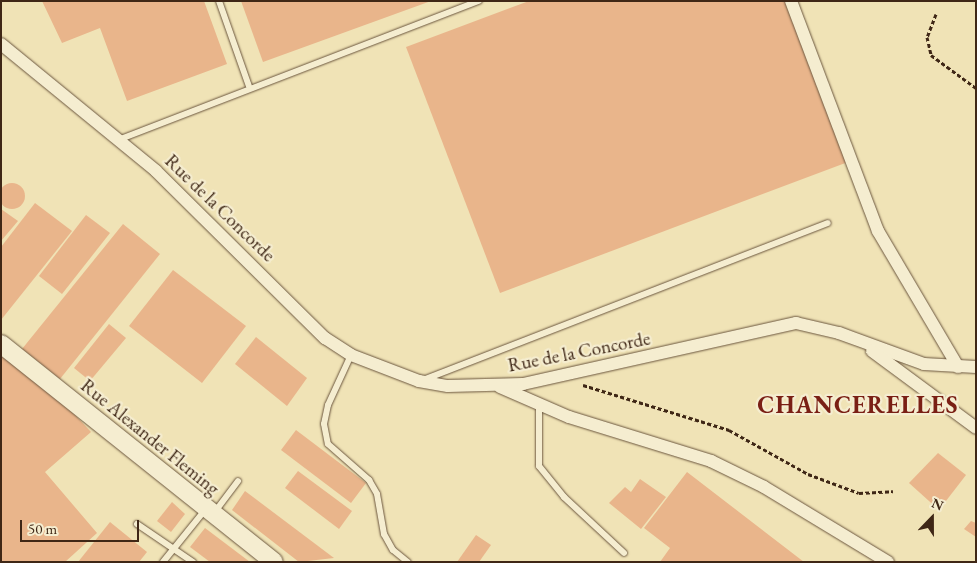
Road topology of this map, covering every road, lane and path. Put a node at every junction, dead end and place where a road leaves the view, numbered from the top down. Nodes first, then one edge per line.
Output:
1 (220, 1) edge
2 (479, 1) edge
3 (792, 1) edge
4 (936, 14) dead end
5 (1, 44) edge
6 (250, 86) junction
7 (976, 88) edge
8 (118, 140) junction
9 (828, 222) dead end
10 (858, 340) junction
11 (1, 344) edge
12 (351, 355) junction
13 (958, 367) junction
14 (976, 367) edge
15 (564, 377) junction
16 (419, 381) junction
17 (499, 386) junction
18 (539, 406) junction
19 (976, 428) edge
20 (238, 481) dead end
21 (893, 491) dead end
22 (209, 512) junction
23 (137, 524) dead end
24 (175, 547) junction
25 (624, 553) dead end
26 (163, 562) edge
27 (193, 562) edge
28 (274, 562) edge
29 (408, 562) edge
30 (888, 562) edge

1 - 6 lane
2 - 6 lane
3 - 13 street
4 - 7 path
5 - 8 street, Rue de la Concorde
6 - 8 lane
8 - 12 street, Rue de la Concorde
9 - 16 lane
10 - 13 street, Rue de la Concorde
10 - 15 street, Rue de la Concorde
10 - 19 street
11 - 22 street, Rue Alexander Fleming
12 - 16 street, Rue de la Concorde
12 - 29 lane
13 - 14 street, Rue de la Concorde
15 - 17 street, Rue de la Concorde
15 - 21 path
16 - 17 street, Rue de la Concorde
17 - 18 street
18 - 25 lane
18 - 30 street
20 - 22 lane
22 - 24 lane
22 - 28 street, Rue Alexander Fleming
23 - 24 lane
24 - 26 lane
24 - 27 lane

